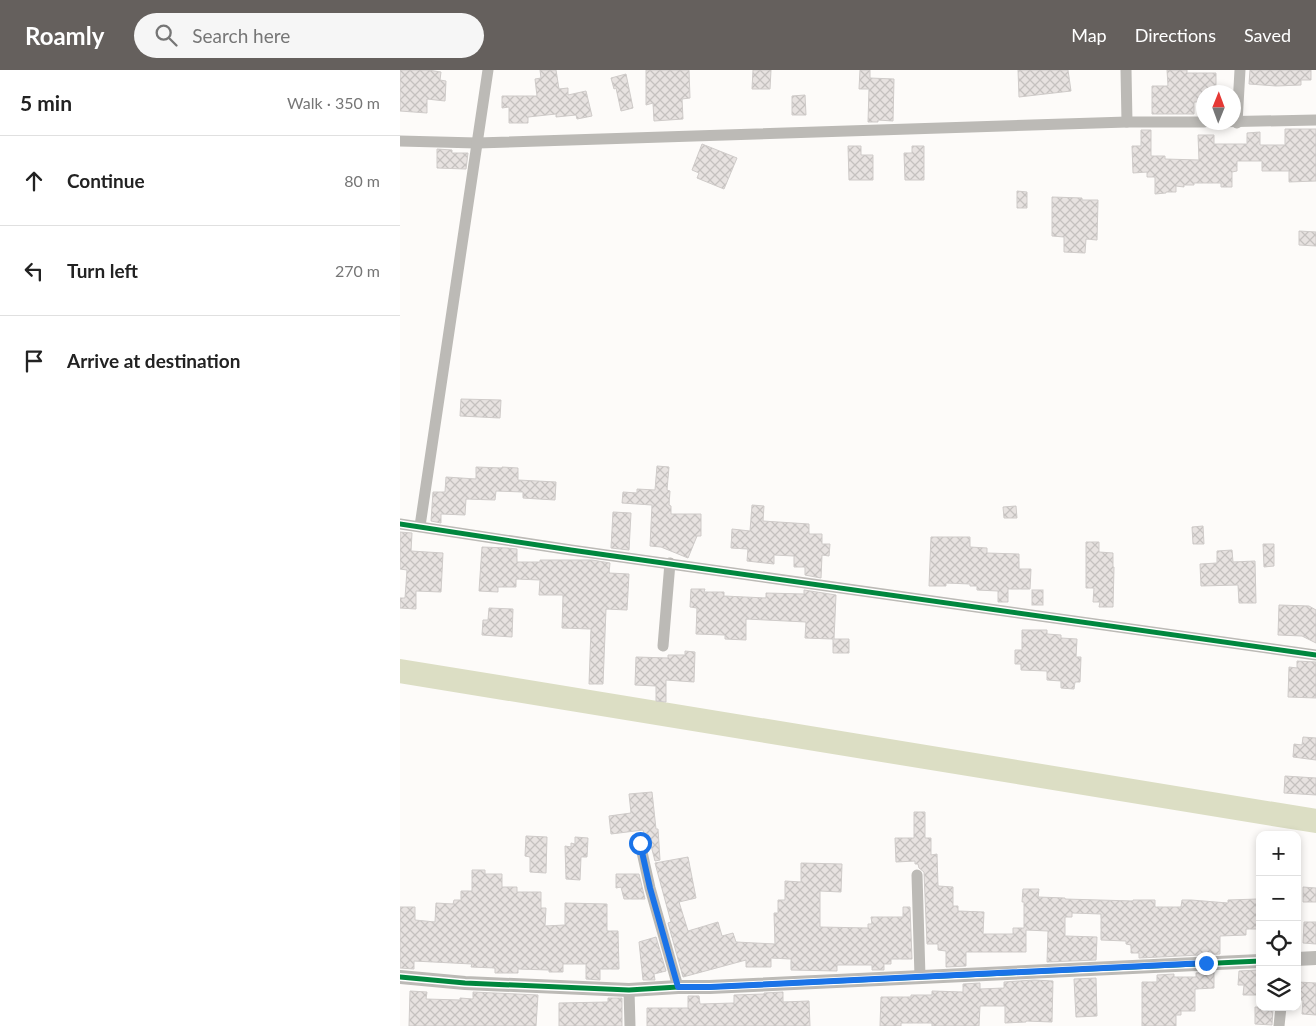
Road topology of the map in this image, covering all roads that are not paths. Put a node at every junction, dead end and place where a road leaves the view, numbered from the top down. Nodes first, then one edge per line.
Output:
1 (488, 70) edge
2 (1126, 70) edge
3 (1240, 70) edge
4 (1239, 85) edge
5 (1316, 120) edge
6 (1127, 122) junction
7 (1196, 122) edge
8 (1241, 123) edge
9 (400, 141) edge
10 (477, 143) junction
11 (400, 524) edge
12 (420, 526) junction
13 (670, 563) junction
14 (663, 646) dead end
15 (1316, 655) edge
16 (640, 843) dead end
17 (916, 875) dead end
18 (1316, 958) edge
19 (1301, 959) edge
20 (1256, 961) edge
21 (400, 977) edge
22 (920, 977) junction
23 (678, 987) junction
24 (629, 990) junction
25 (1280, 1011) edge
26 (630, 1026) edge
27 (1279, 1026) edge

1 - 10 street
2 - 6 street
3 - 4 street
5 - 8 street
6 - 7 street
6 - 10 street
9 - 10 street
10 - 12 street
11 - 12 street
12 - 13 street
13 - 14 street
13 - 15 street
16 - 23 street
17 - 22 street
18 - 19 street
20 - 22 street
21 - 24 street
22 - 23 street
23 - 24 street
24 - 26 street
25 - 27 street

